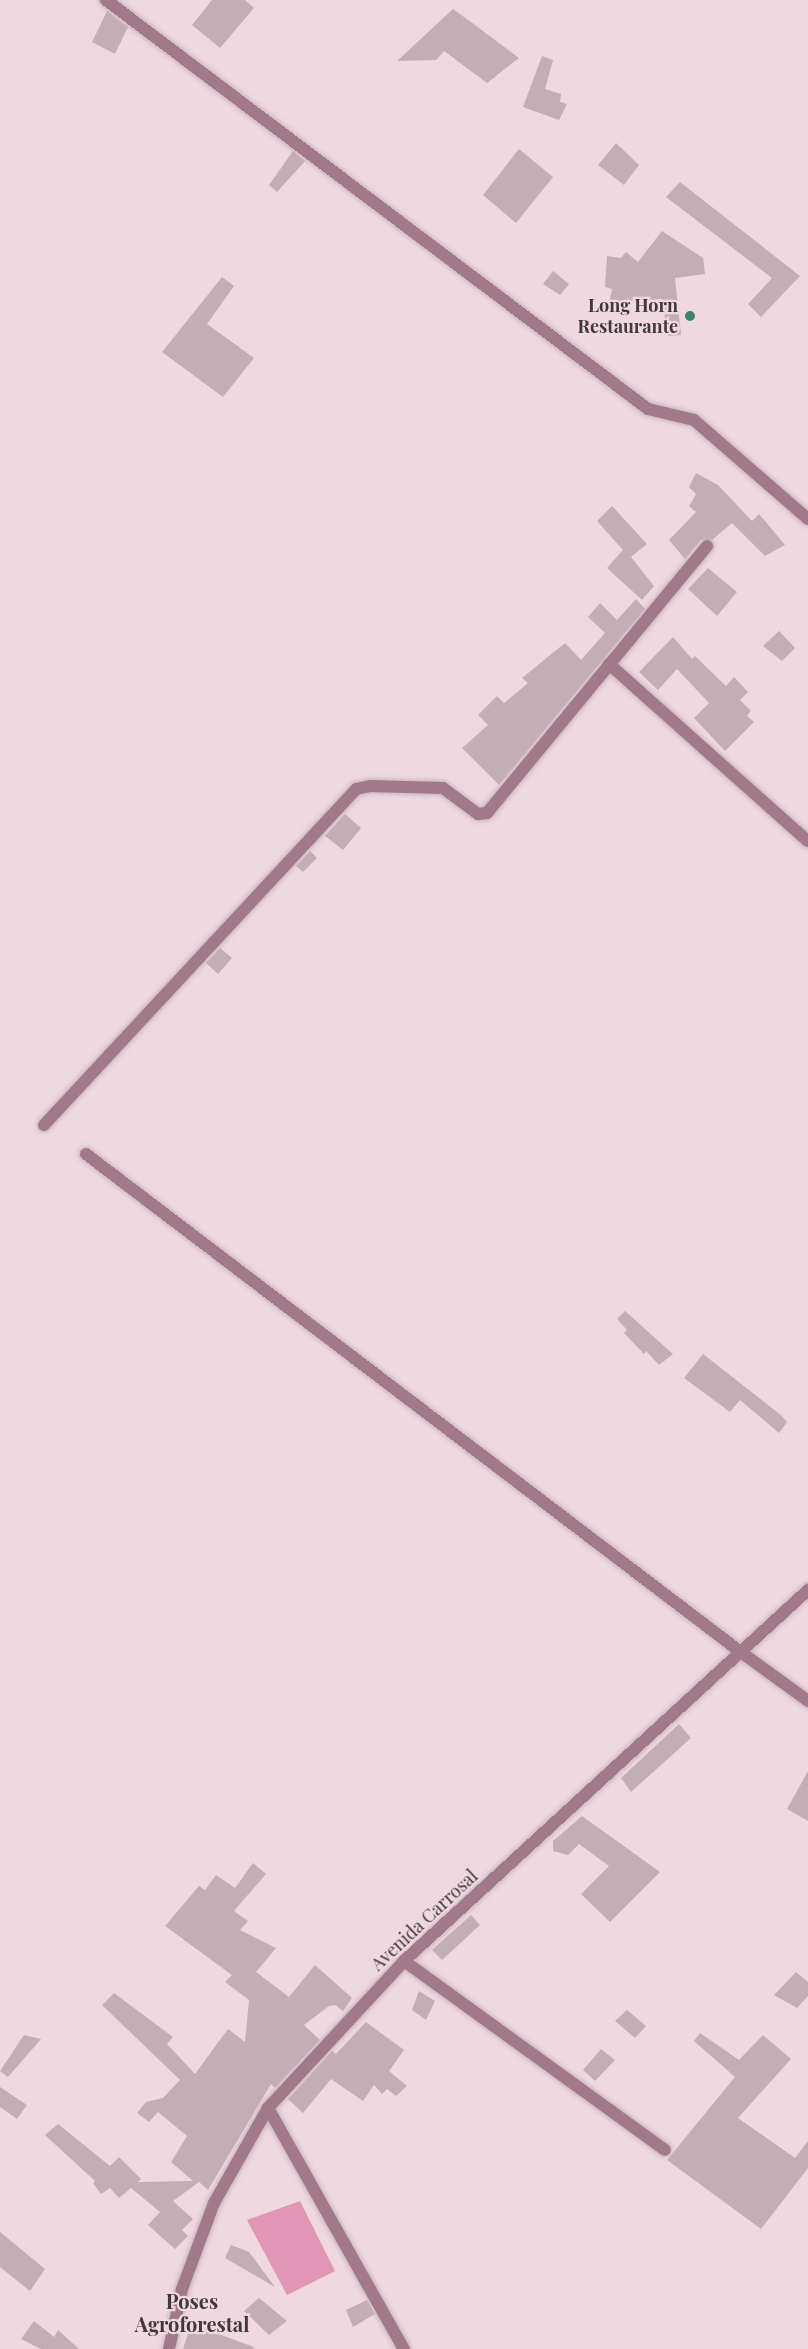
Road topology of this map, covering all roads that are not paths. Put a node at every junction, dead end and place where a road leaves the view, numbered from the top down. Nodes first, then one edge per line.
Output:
1 (106, 0) edge
2 (808, 519) edge
3 (707, 546) dead end
4 (609, 664) junction
5 (808, 841) edge
6 (44, 1125) dead end
7 (86, 1154) dead end
8 (808, 1590) edge
9 (742, 1653) junction
10 (808, 1701) edge
11 (404, 1961) junction
12 (268, 2108) junction
13 (665, 2150) dead end
14 (169, 2349) edge
15 (404, 2349) edge

1 - 2 street
3 - 4 street
4 - 5 street
4 - 6 street
7 - 9 street
8 - 9 street, Avenida Carrosal
9 - 10 street
9 - 11 street, Avenida Carrosal
11 - 12 street, Avenida Carrosal
11 - 13 street
12 - 14 street, Avenida Carrosal
12 - 15 street

